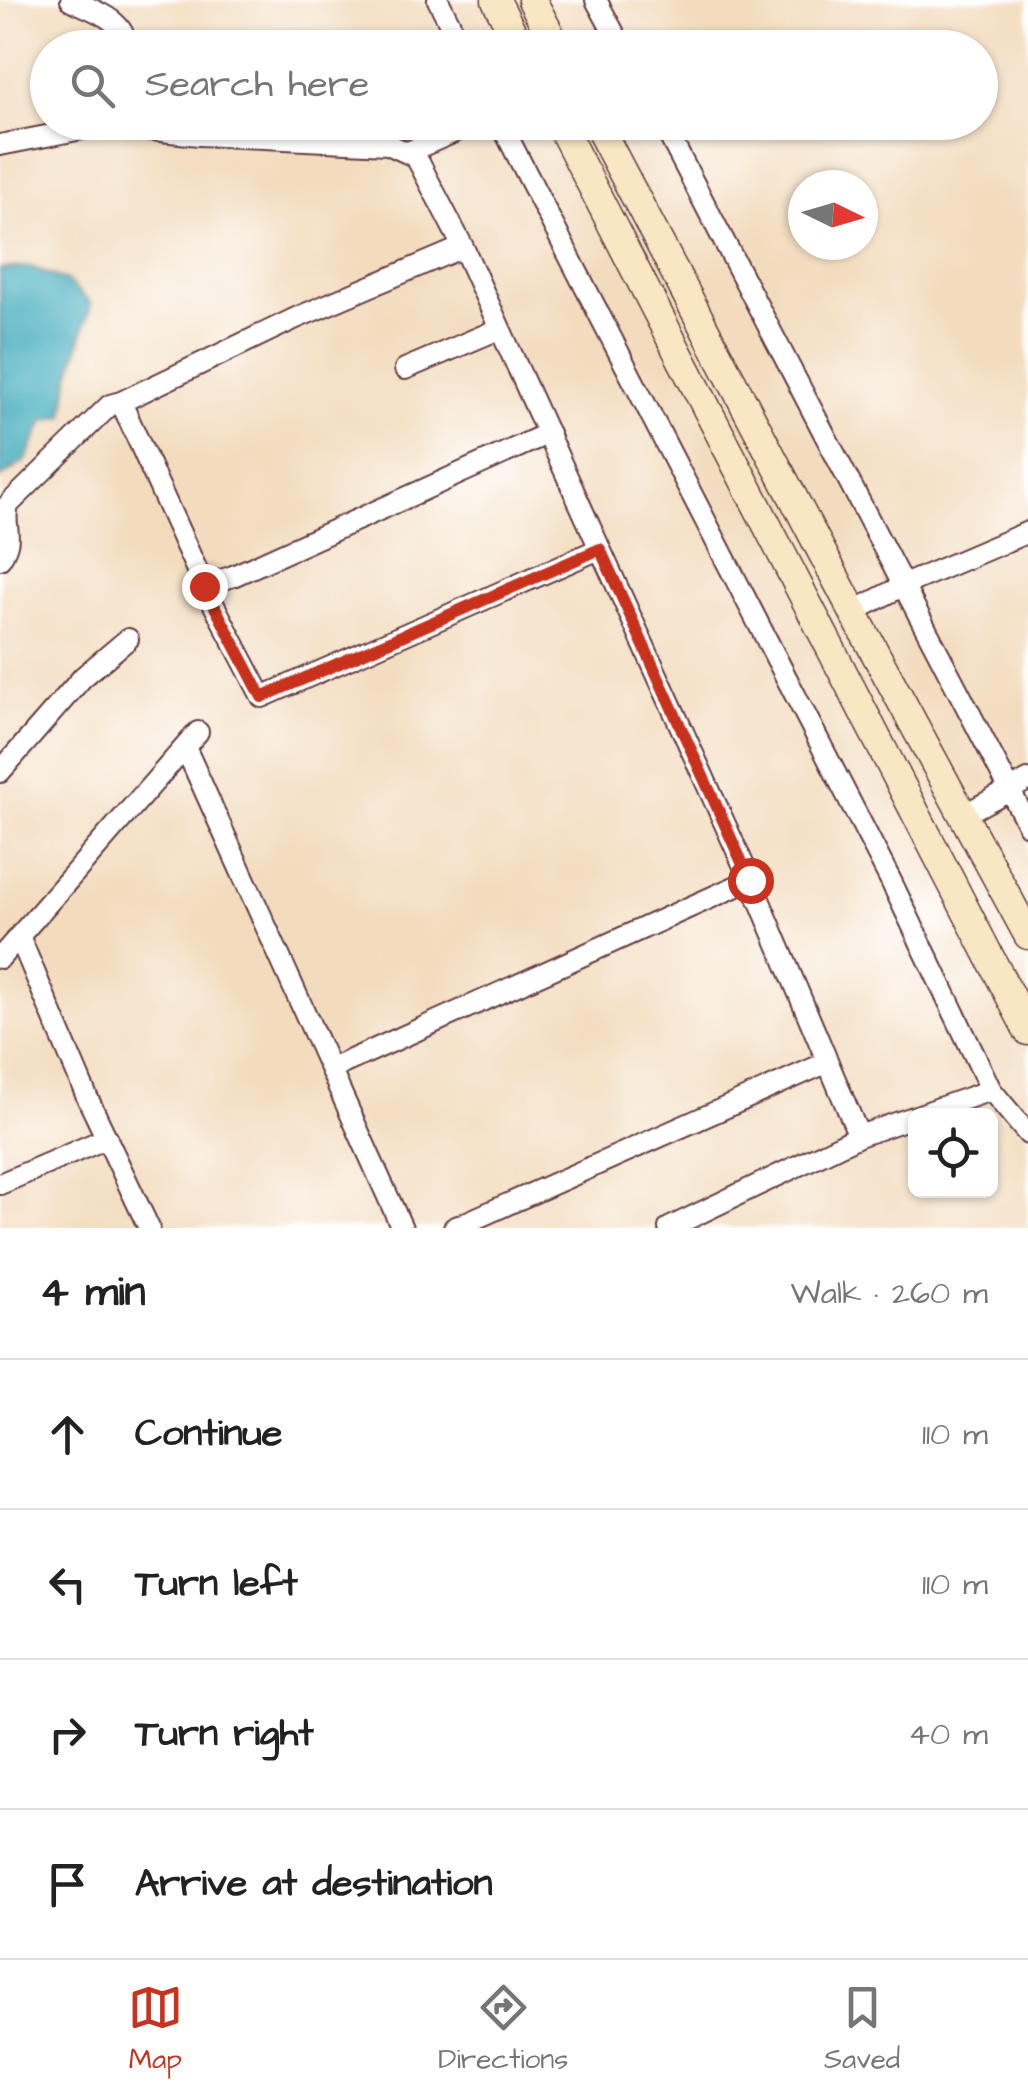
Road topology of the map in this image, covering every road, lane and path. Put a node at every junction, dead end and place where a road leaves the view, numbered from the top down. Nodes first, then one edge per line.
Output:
1 (71, 0) edge
2 (438, 0) edge
3 (496, 0) edge
4 (532, 0) edge
5 (596, 0) edge
6 (122, 30) edge
7 (453, 30) edge
8 (511, 30) edge
9 (548, 30) edge
10 (612, 30) edge
11 (30, 139) edge
12 (304, 140) edge
13 (436, 140) edge
14 (509, 140) edge
15 (568, 140) edge
16 (605, 140) edge
17 (671, 140) edge
18 (0, 145) edge
19 (408, 152) junction
20 (463, 247) junction
21 (499, 329) junction
22 (405, 369) dead end
23 (121, 402) junction
24 (549, 434) junction
25 (1028, 532) edge
26 (600, 549) junction
27 (0, 559) edge
28 (904, 585) junction
29 (204, 586) junction
30 (854, 612) junction
31 (128, 638) dead end
32 (0, 772) edge
33 (1019, 784) edge
34 (963, 815) junction
35 (1028, 824) edge
36 (750, 880) junction
37 (1028, 934) edge
38 (19, 936) junction
39 (0, 958) edge
40 (1028, 1031) edge
41 (828, 1062) junction
42 (331, 1069) junction
43 (991, 1090) junction
44 (1028, 1134) edge
45 (859, 1136) junction
46 (107, 1138) junction
47 (0, 1184) edge
48 (150, 1228) edge
49 (402, 1228) edge
50 (454, 1228) edge
51 (668, 1228) edge

1 - 6 street
2 - 7 street
3 - 8 street
4 - 9 street
5 - 10 street
11 - 18 street
12 - 19 street
13 - 19 street
14 - 43 street
15 - 40 street
16 - 30 street
17 - 28 street
19 - 20 street
20 - 21 street
20 - 23 street
21 - 22 street
21 - 24 street
23 - 27 street
23 - 29 street
24 - 26 street
24 - 29 street
25 - 28 street
26 - 29 street
26 - 36 street
28 - 30 street
28 - 33 street
30 - 34 street
31 - 32 street
33 - 34 street
33 - 35 street
34 - 37 street
36 - 41 street
36 - 42 street
38 - 39 street
38 - 42 street
38 - 46 street
41 - 45 street
41 - 50 street
42 - 49 street
43 - 44 street
43 - 45 street
45 - 51 street
46 - 47 street
46 - 48 street

